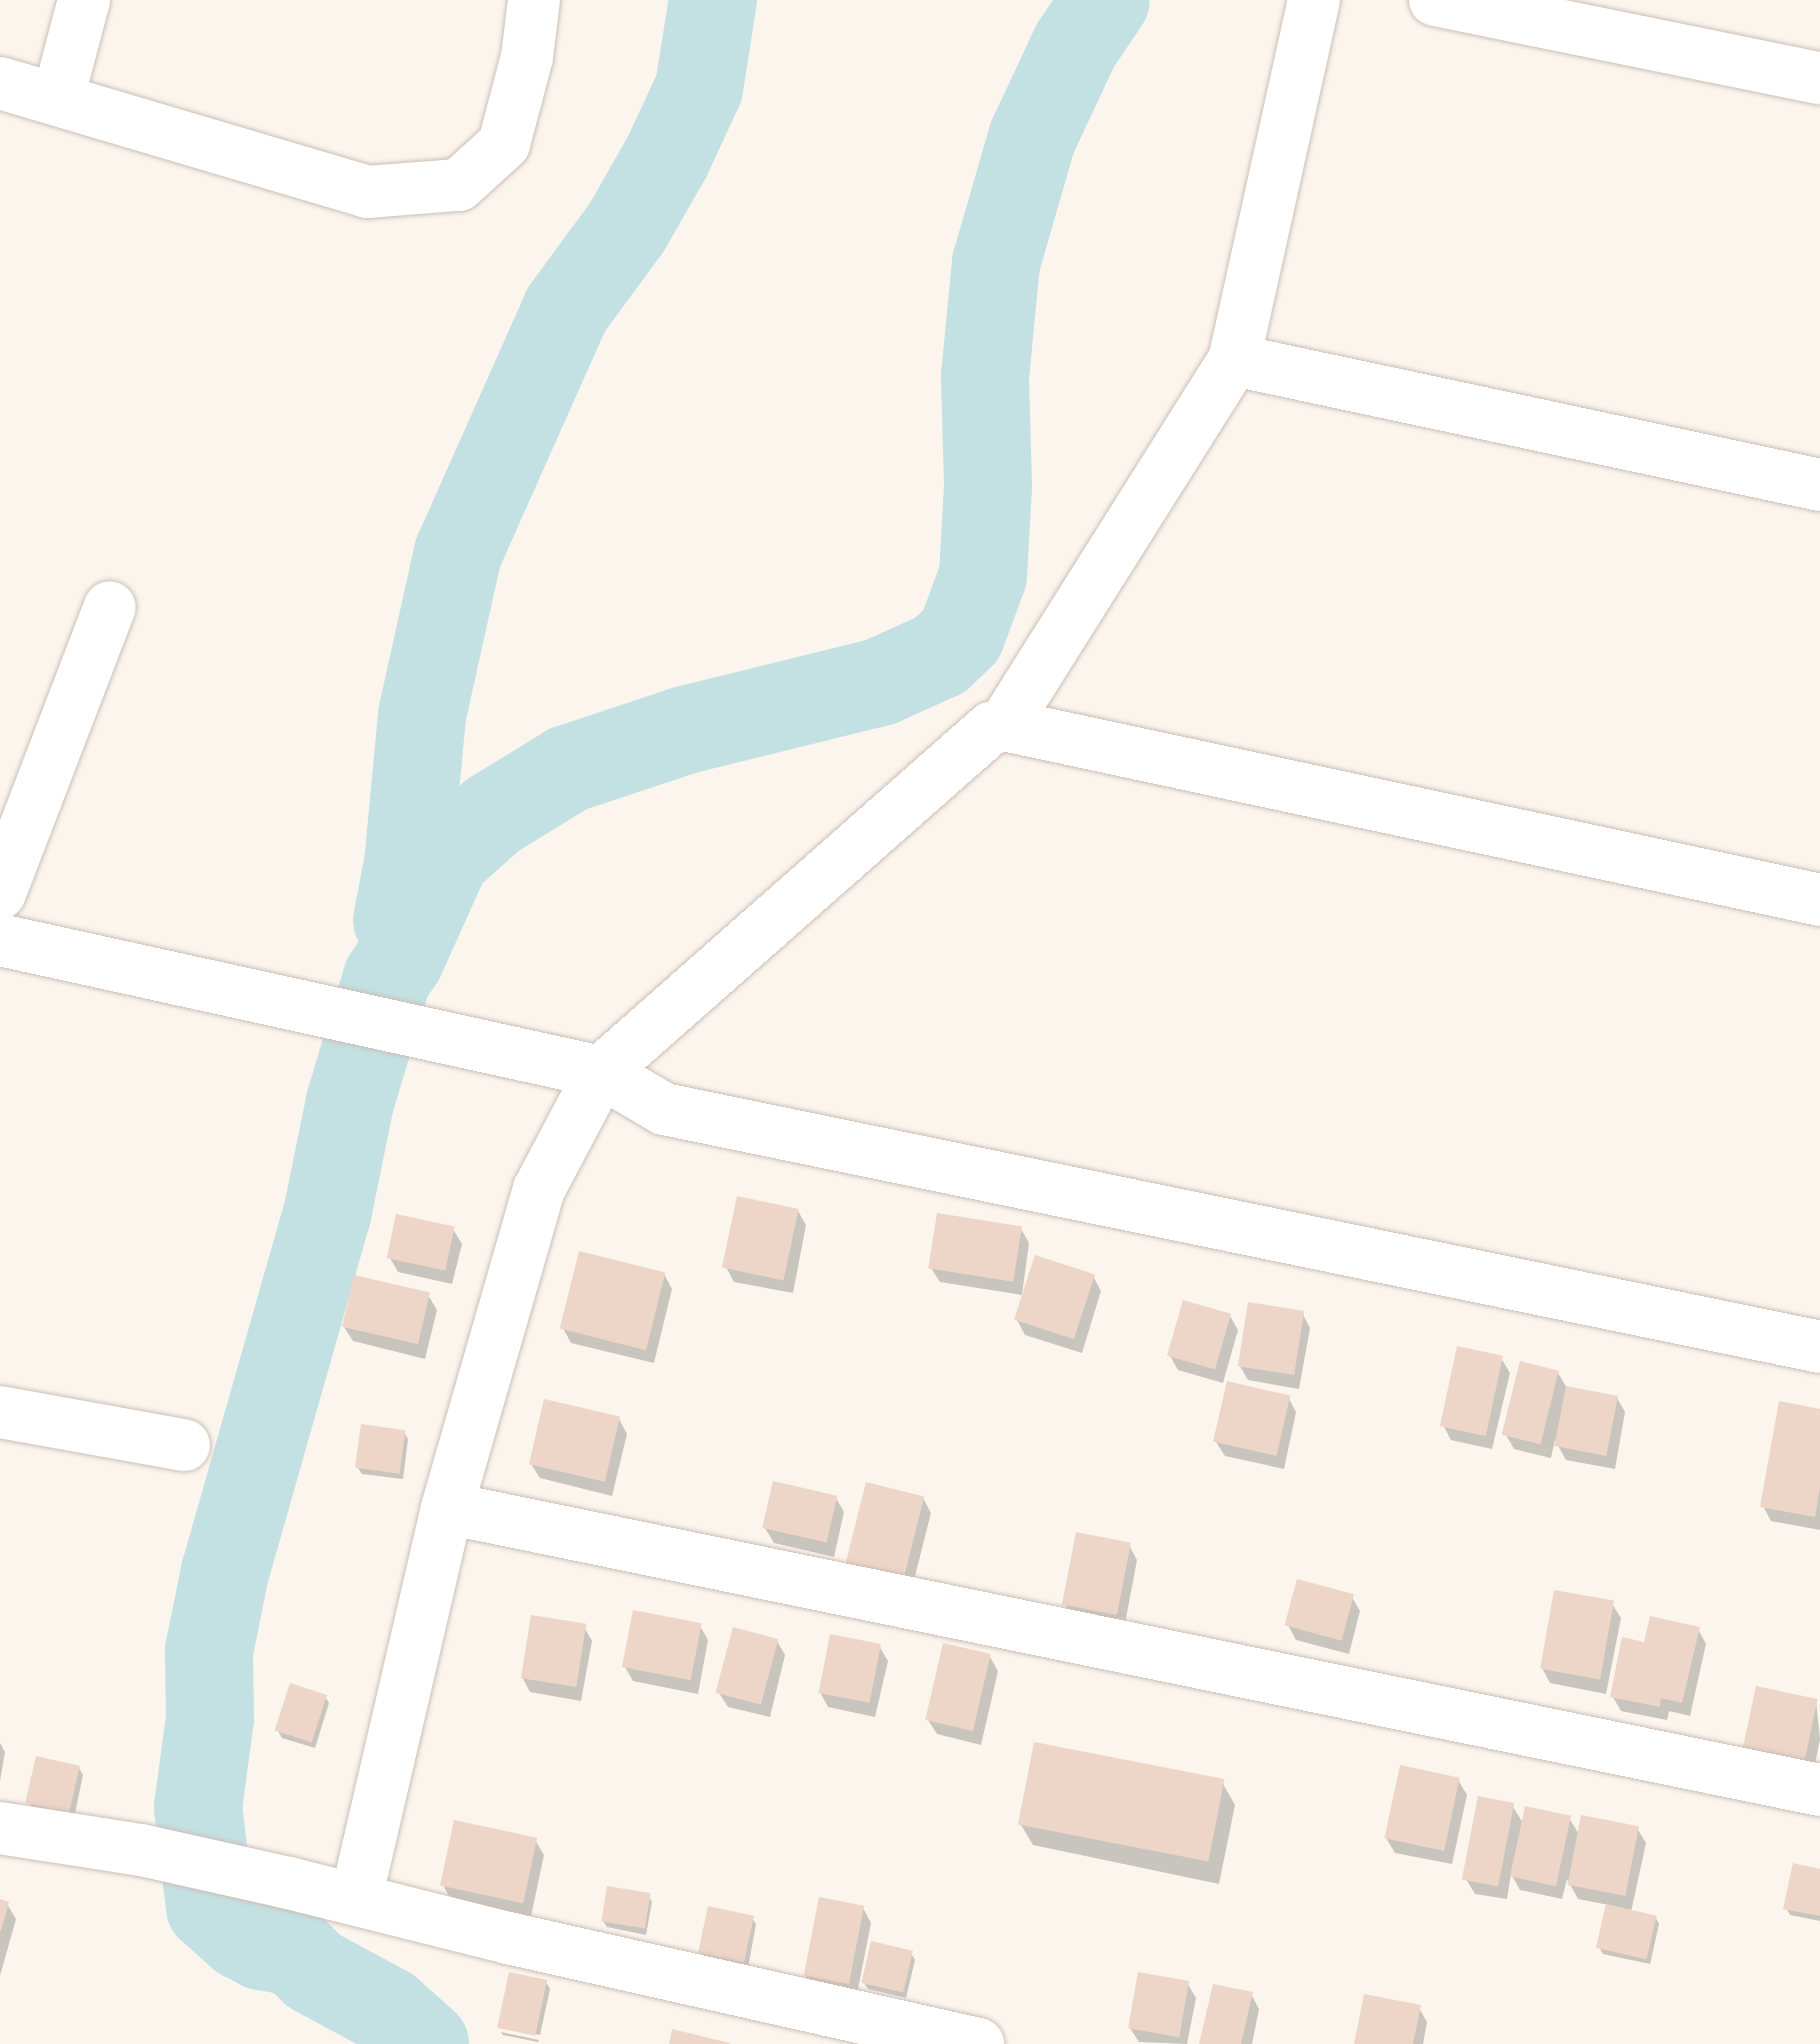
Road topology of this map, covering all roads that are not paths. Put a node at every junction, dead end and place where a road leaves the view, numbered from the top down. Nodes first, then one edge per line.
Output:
1 (84, 0) edge
2 (534, 0) edge
3 (1314, 0) edge
4 (1436, 0) edge
5 (1820, 78) edge
6 (0, 83) edge
7 (58, 98) junction
8 (1234, 360) junction
9 (1820, 485) edge
10 (110, 607) dead end
11 (1004, 724) junction
12 (0, 892) edge
13 (1820, 900) edge
14 (0, 940) edge
15 (601, 1072) junction
16 (1820, 1347) edge
17 (0, 1412) edge
18 (184, 1446) dead end
19 (447, 1508) junction
20 (1820, 1790) edge
21 (0, 1828) edge
22 (356, 1900) junction
23 (978, 2044) edge

1 - 7 street
2 - 7 street
3 - 8 street
4 - 5 street
6 - 7 street
8 - 9 street
8 - 11 street
10 - 12 street
11 - 13 street
11 - 15 street
14 - 15 street
15 - 16 street
15 - 19 street
17 - 18 street
19 - 20 street
19 - 22 street
21 - 22 street
22 - 23 street

